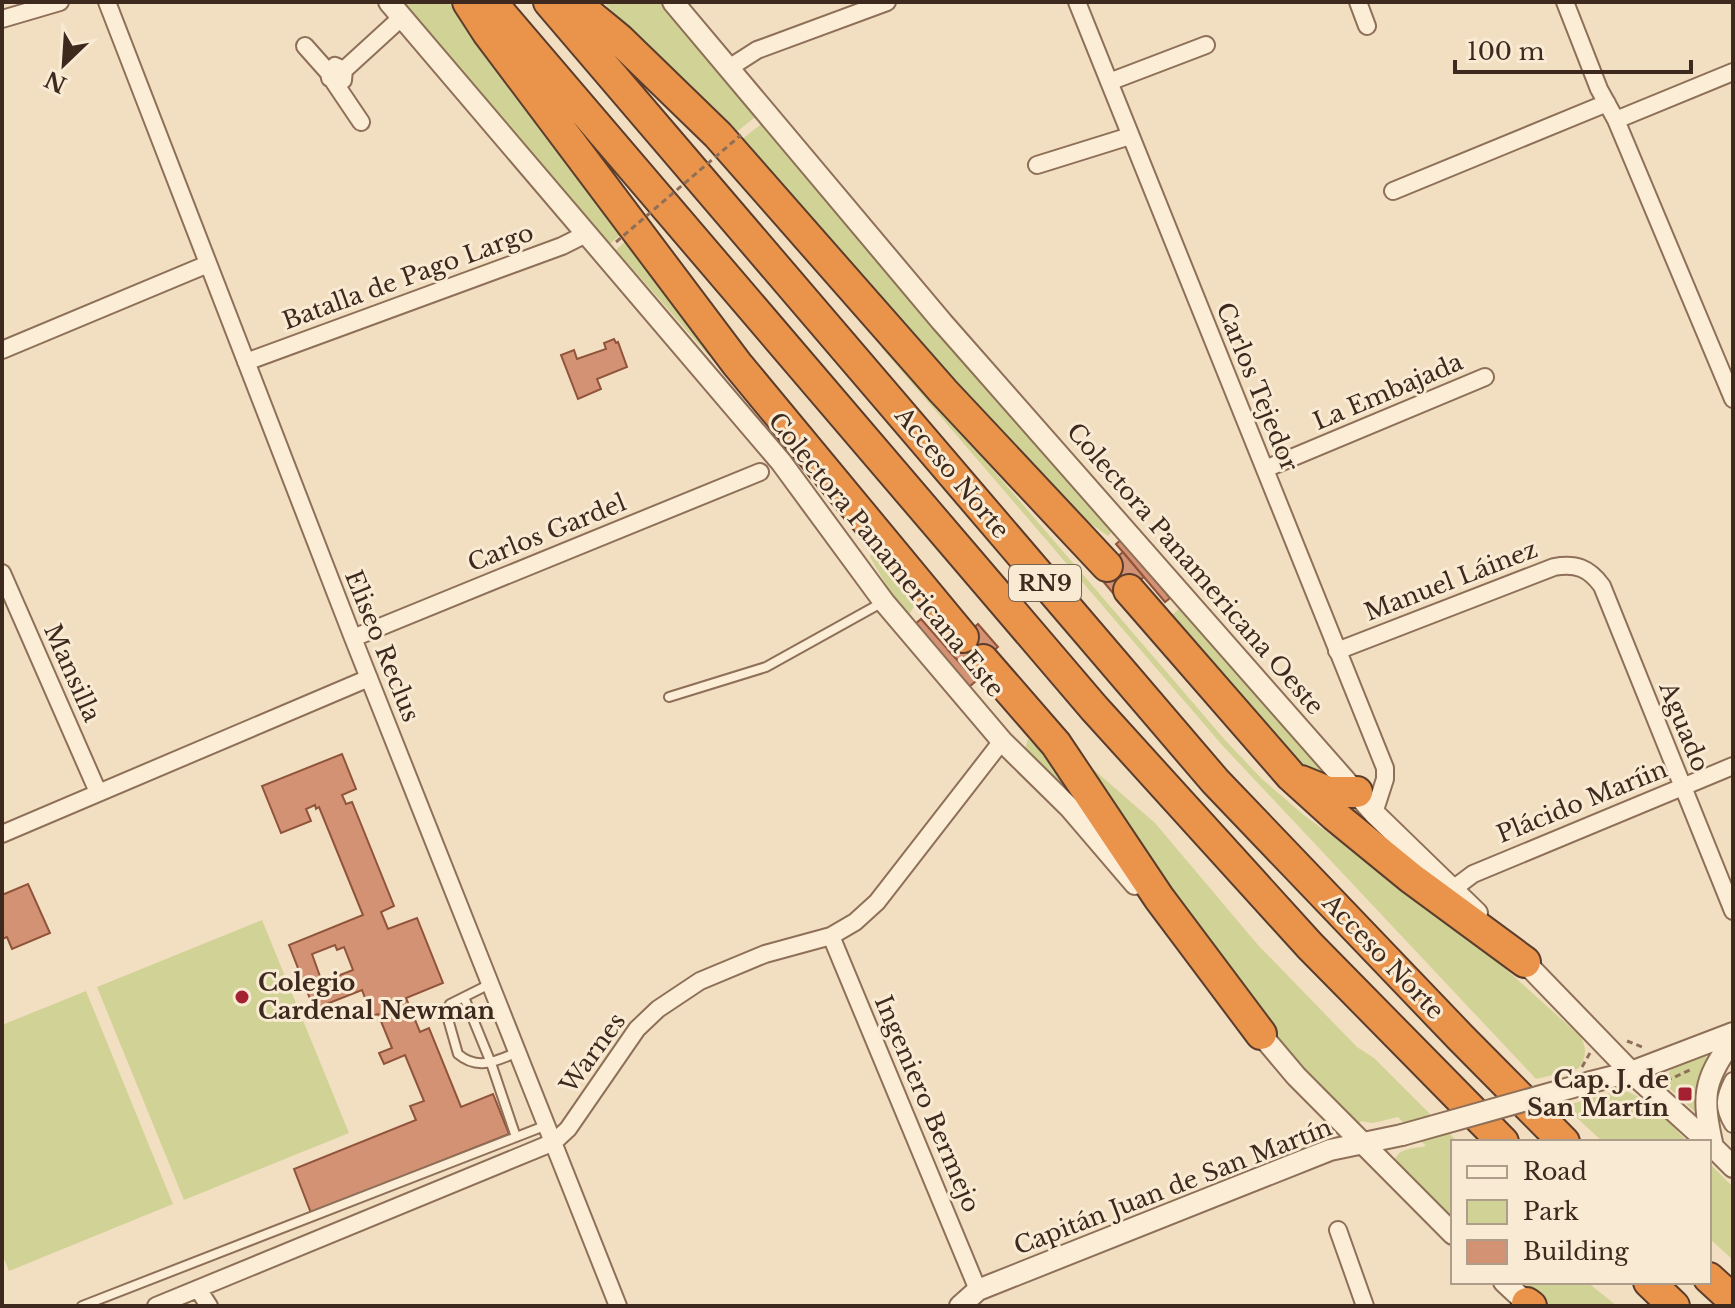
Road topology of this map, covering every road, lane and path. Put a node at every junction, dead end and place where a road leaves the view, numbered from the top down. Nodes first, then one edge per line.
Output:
1 (60, 2) edge
2 (107, 2) edge
3 (468, 2) edge
4 (491, 2) edge
5 (549, 2) edge
6 (574, 2) edge
7 (673, 2) edge
8 (1077, 2) edge
9 (1358, 2) edge
10 (1565, 2) edge
11 (882, 3) edge
12 (396, 10) edge
13 (2, 19) edge
14 (1367, 26) dead end
15 (1206, 45) dead end
16 (305, 46) dead end
17 (729, 68) junction
18 (1733, 72) edge
19 (336, 75) junction
20 (1109, 82) junction
21 (1607, 103) junction
22 (1616, 120) junction
23 (361, 122) dead end
24 (741, 135) dead end
25 (1130, 136) junction
26 (1037, 165) dead end
27 (1393, 191) dead end
28 (586, 234) junction
29 (616, 242) dead end
30 (208, 264) junction
31 (2, 350) edge
32 (246, 362) junction
33 (1485, 377) dead end
34 (1733, 399) edge
35 (1265, 469) junction
36 (760, 472) dead end
37 (1107, 566) dead end
38 (1583, 567) joint
39 (2, 573) edge
40 (1129, 590) dead end
41 (884, 602) junction
42 (963, 637) dead end
43 (353, 638) junction
44 (1337, 651) junction
45 (983, 660) dead end
46 (369, 678) junction
47 (669, 697) dead end
48 (1002, 741) junction
49 (1733, 766) edge
50 (1291, 776) junction
51 (1683, 787) junction
52 (98, 792) junction
53 (1370, 798) junction
54 (2, 834) edge
55 (1453, 889) junction
56 (1733, 911) edge
57 (831, 936) junction
58 (1525, 962) junction
59 (490, 983) junction
60 (464, 997) junction
61 (1733, 1033) edge
62 (1261, 1034) junction
63 (1733, 1040) edge
64 (518, 1052) junction
65 (491, 1063) junction
66 (1631, 1072) junction
67 (1733, 1081) edge
68 (1733, 1124) edge
69 (547, 1125) junction
70 (516, 1137) junction
71 (1501, 1140) edge
72 (1562, 1140) edge
73 (1706, 1140) edge
74 (1709, 1140) edge
75 (554, 1142) junction
76 (1361, 1143) junction
77 (1711, 1145) edge
78 (1733, 1167) edge
79 (1338, 1230) dead end
80 (1451, 1232) edge
81 (1711, 1280) edge
82 (1506, 1284) edge
83 (1651, 1284) edge
84 (198, 1289) junction
85 (978, 1290) junction
86 (1733, 1300) edge
87 (1529, 1305) edge
88 (82, 1306) edge
89 (156, 1306) edge
90 (209, 1306) edge
91 (618, 1306) edge
92 (960, 1306) edge
93 (1365, 1306) edge
94 (1674, 1306) edge

1 - 13 street
2 - 30 street, Eliseo Reclus
3 - 42 highway
4 - 71 highway, Acceso Norte / RN9
5 - 72 highway, Acceso Norte / RN9
6 - 37 highway
7 - 17 street, Colectora Panamericana Oeste
8 - 20 street, Carlos Tejedor
9 - 14 street
10 - 21 street
11 - 17 street
12 - 19 street
12 - 28 street, Colectora Panamericana Este
15 - 20 street
16 - 19 street
17 - 53 street, Colectora Panamericana Oeste
18 - 22 street
19 - 23 street
20 - 25 street, Carlos Tejedor
21 - 22 street
21 - 27 street
22 - 34 street
24 - 29 path, bridge
25 - 26 street
25 - 35 street, Carlos Tejedor
28 - 32 street, Batalla de Pago Largo
28 - 41 street, Colectora Panamericana Este
30 - 31 street
30 - 32 street, Eliseo Reclus
32 - 43 street, Eliseo Reclus
33 - 35 street, La Embajada
35 - 44 street, Carlos Tejedor
36 - 43 street, Carlos Gardel
38 - 44 street, Manuel Láinez
38 - 51 street, Aguado
39 - 52 street, Mansilla
40 - 50 highway
41 - 47 lane
41 - 48 street, Colectora Panamericana Este
43 - 46 street, Eliseo Reclus
44 - 53 street, Carlos Tejedor
45 - 62 highway
46 - 52 street
46 - 59 street, Eliseo Reclus
48 - 57 street, Warnes
48 - 62 street, Colectora Panamericana Este
49 - 51 street, Plácido Maríin
50 - 53 highway
50 - 58 highway
51 - 55 street, Plácido Maríin
51 - 56 street, Aguado
52 - 54 street
53 - 55 street, Colectora Panamericana Oeste
55 - 58 street, Colectora Panamericana Oeste
57 - 75 street, Warnes
57 - 85 street, Ingeniero Bermejo
58 - 66 street, Colectora Panamericana Oeste
59 - 60 lane
59 - 64 street, Eliseo Reclus
60 - 65 lane
60 - 65 lane
61 - 66 street, Capitán Juan de San Martín
62 - 76 street, Colectora Panamericana Este
63 - 74 street
64 - 65 lane
64 - 69 street, Eliseo Reclus
65 - 70 lane
66 - 73 street, Colectora Panamericana Oeste
66 - 76 street, Capitán Juan de San Martín, bridge
67 - 68 street
69 - 70 lane
69 - 75 street, Eliseo Reclus
70 - 88 lane
75 - 84 street, Warnes
75 - 91 street, Eliseo Reclus
76 - 80 street, Colectora Panamericana Este
76 - 85 street, Capitán Juan de San Martín
77 - 78 street, Colectora Panamericana Oeste
79 - 93 street
81 - 86 highway
82 - 87 street
83 - 94 highway
84 - 89 street, Warnes
84 - 90 street
85 - 92 street, Capitán Juan de San Martín

